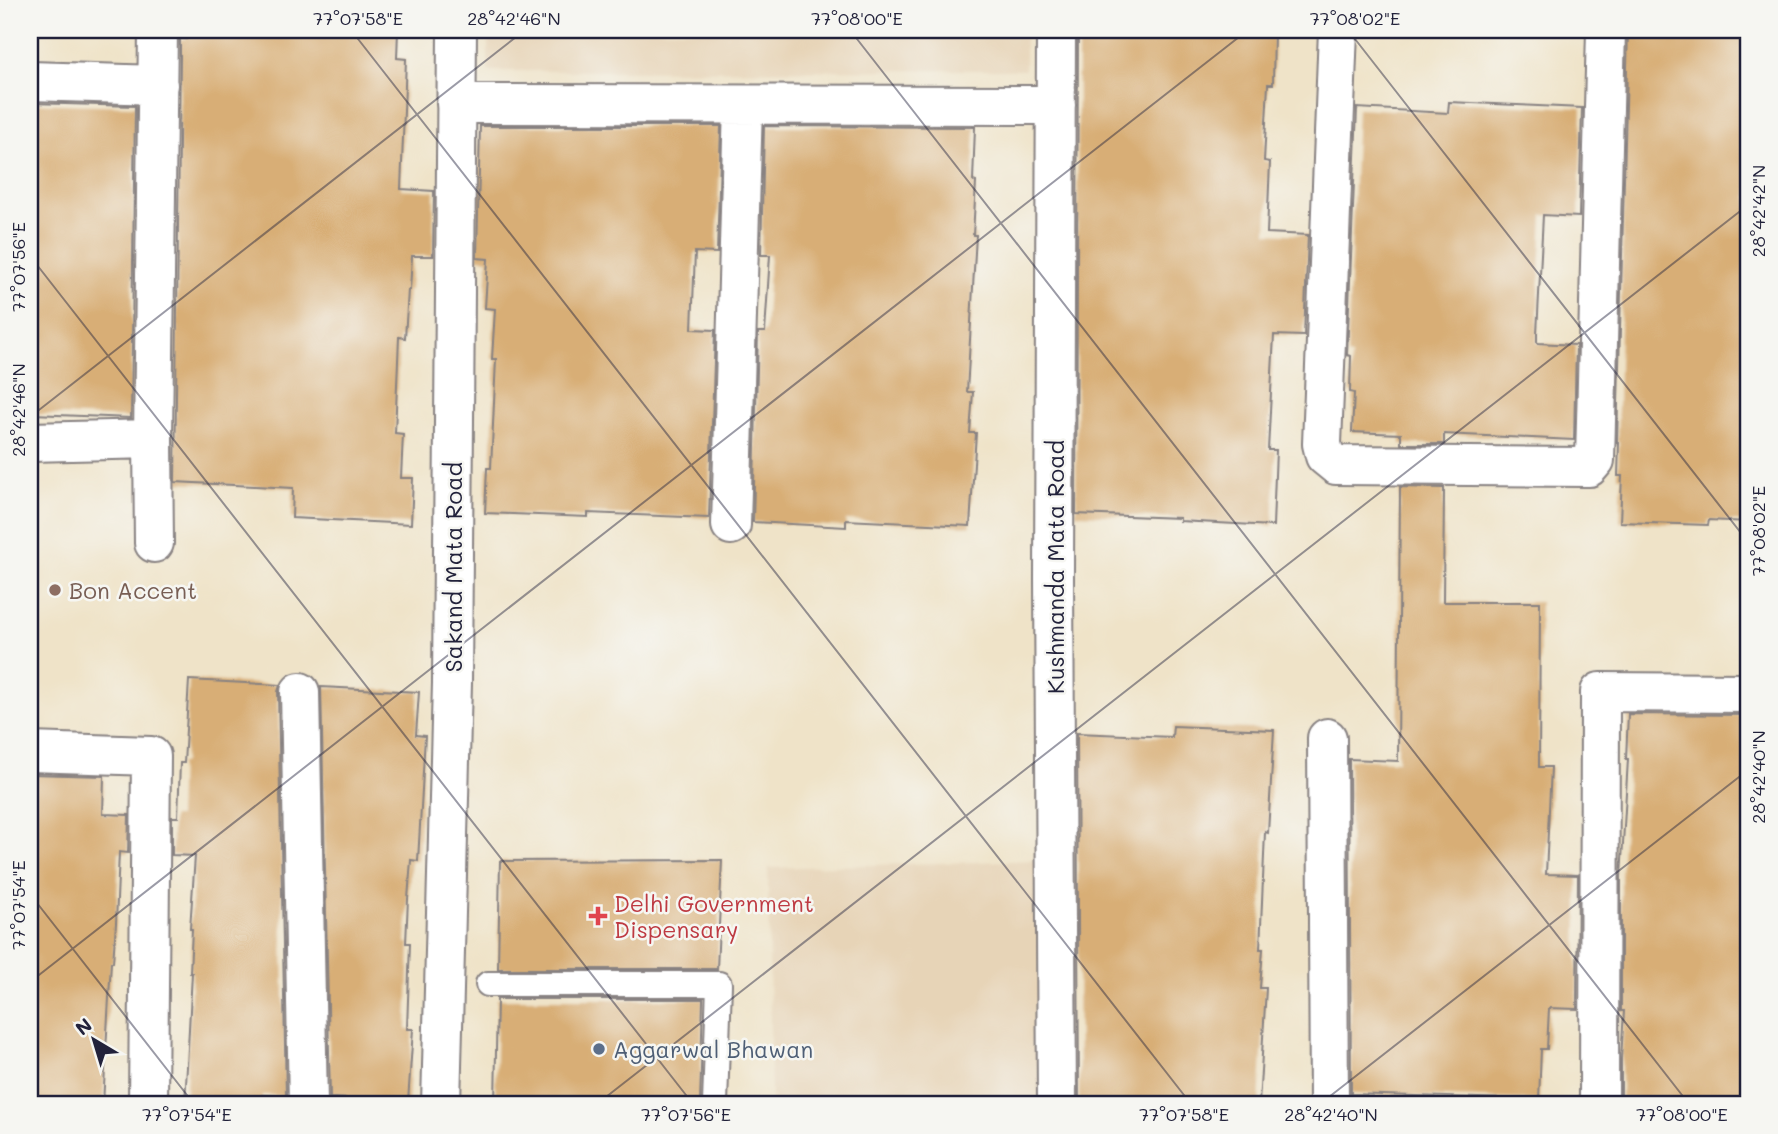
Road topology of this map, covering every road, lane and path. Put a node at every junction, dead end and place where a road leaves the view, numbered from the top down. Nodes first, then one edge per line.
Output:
1 (158, 30) edge
2 (457, 30) edge
3 (1056, 30) edge
4 (1338, 30) edge
5 (1606, 30) edge
6 (30, 81) edge
7 (158, 85) junction
8 (456, 104) junction
9 (743, 104) junction
10 (1056, 105) junction
11 (153, 439) junction
12 (30, 442) edge
13 (731, 525) dead end
14 (154, 543) dead end
15 (300, 692) dead end
16 (1748, 693) edge
17 (1327, 738) dead end
18 (30, 752) edge
19 (488, 984) dead end
20 (148, 1104) edge
21 (308, 1104) edge
22 (441, 1104) edge
23 (715, 1104) edge
24 (1057, 1104) edge
25 (1329, 1104) edge
26 (1599, 1104) edge

1 - 7 street
2 - 8 street, Sakand Mata Road
3 - 10 street, Kushmanda Mata Road
4 - 5 street
6 - 7 street
7 - 11 street
8 - 9 street
8 - 22 street, Sakand Mata Road
9 - 10 street
9 - 13 street
10 - 24 street, Kushmanda Mata Road
11 - 12 street
11 - 14 street
15 - 21 street
16 - 26 street
17 - 25 street
18 - 20 street
19 - 23 lane

